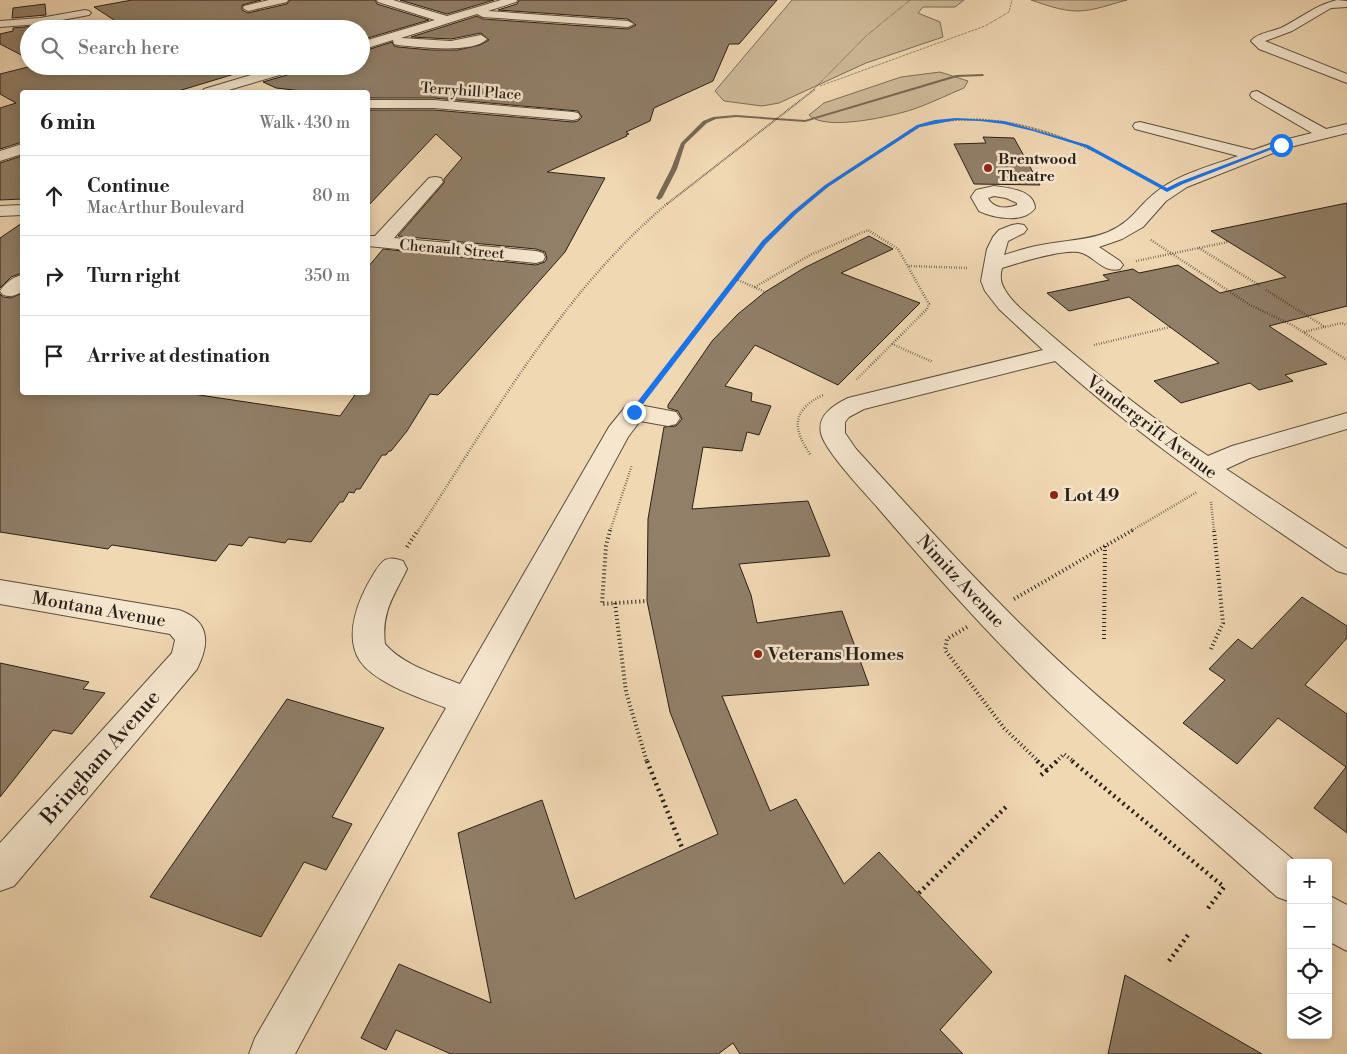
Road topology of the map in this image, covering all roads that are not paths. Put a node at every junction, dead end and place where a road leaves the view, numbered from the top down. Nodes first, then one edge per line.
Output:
1 (283, 0) edge
2 (382, 0) edge
3 (512, 0) edge
4 (460, 2) dead end
5 (1347, 4) edge
6 (248, 8) dead end
7 (479, 10) junction
8 (85, 13) dead end
9 (46, 20) edge
10 (447, 20) junction
11 (20, 22) edge
12 (0, 24) edge
13 (628, 24) dead end
14 (388, 38) junction
15 (481, 39) dead end
16 (370, 43) edge
17 (266, 75) edge
18 (1347, 78) edge
19 (230, 86) junction
20 (216, 90) edge
21 (249, 90) edge
22 (1257, 95) dead end
23 (370, 104) edge
24 (572, 116) dead end
25 (1140, 126) dead end
26 (1347, 129) edge
27 (1323, 133) junction
28 (20, 150) edge
29 (1254, 155) junction
30 (0, 156) edge
31 (435, 182) dead end
32 (20, 210) edge
33 (0, 211) edge
34 (1002, 212) dead end
35 (1018, 230) junction
36 (373, 242) edge
37 (1084, 246) junction
38 (536, 257) dead end
39 (994, 264) junction
40 (1113, 265) road end
41 (1058, 353) junction
42 (668, 418) dead end
43 (1347, 421) edge
44 (1205, 477) junction
45 (1347, 563) edge
46 (393, 569) road end
47 (0, 592) edge
48 (190, 637) joint
49 (468, 702) junction
50 (0, 872) edge
51 (1287, 880) edge
52 (1332, 918) edge
53 (1347, 931) edge
54 (271, 1054) edge

1 - 6 street
2 - 10 street
3 - 7 street
4 - 7 street
5 - 18 street
7 - 10 street
7 - 13 street
8 - 9 street
10 - 14 street
11 - 12 street
14 - 15 street
14 - 16 street
17 - 19 street
19 - 20 street
19 - 21 street
22 - 27 street
23 - 24 street, Terryhill Place
25 - 29 street
26 - 27 street
27 - 29 street
28 - 30 street
29 - 37 street
31 - 36 street
32 - 33 street
34 - 35 street
35 - 37 street
35 - 39 street, Vandergrift Avenue
36 - 38 street, Chenault Street
37 - 39 street
37 - 40 street
39 - 41 street, Vandergrift Avenue
41 - 44 street, Vandergrift Avenue
41 - 51 street, Nimitz Avenue
42 - 49 street
43 - 44 street
44 - 45 street, Vandergrift Avenue
46 - 49 street
47 - 48 street, Montana Avenue
48 - 50 street, Bringham Avenue
49 - 54 street
52 - 53 street

